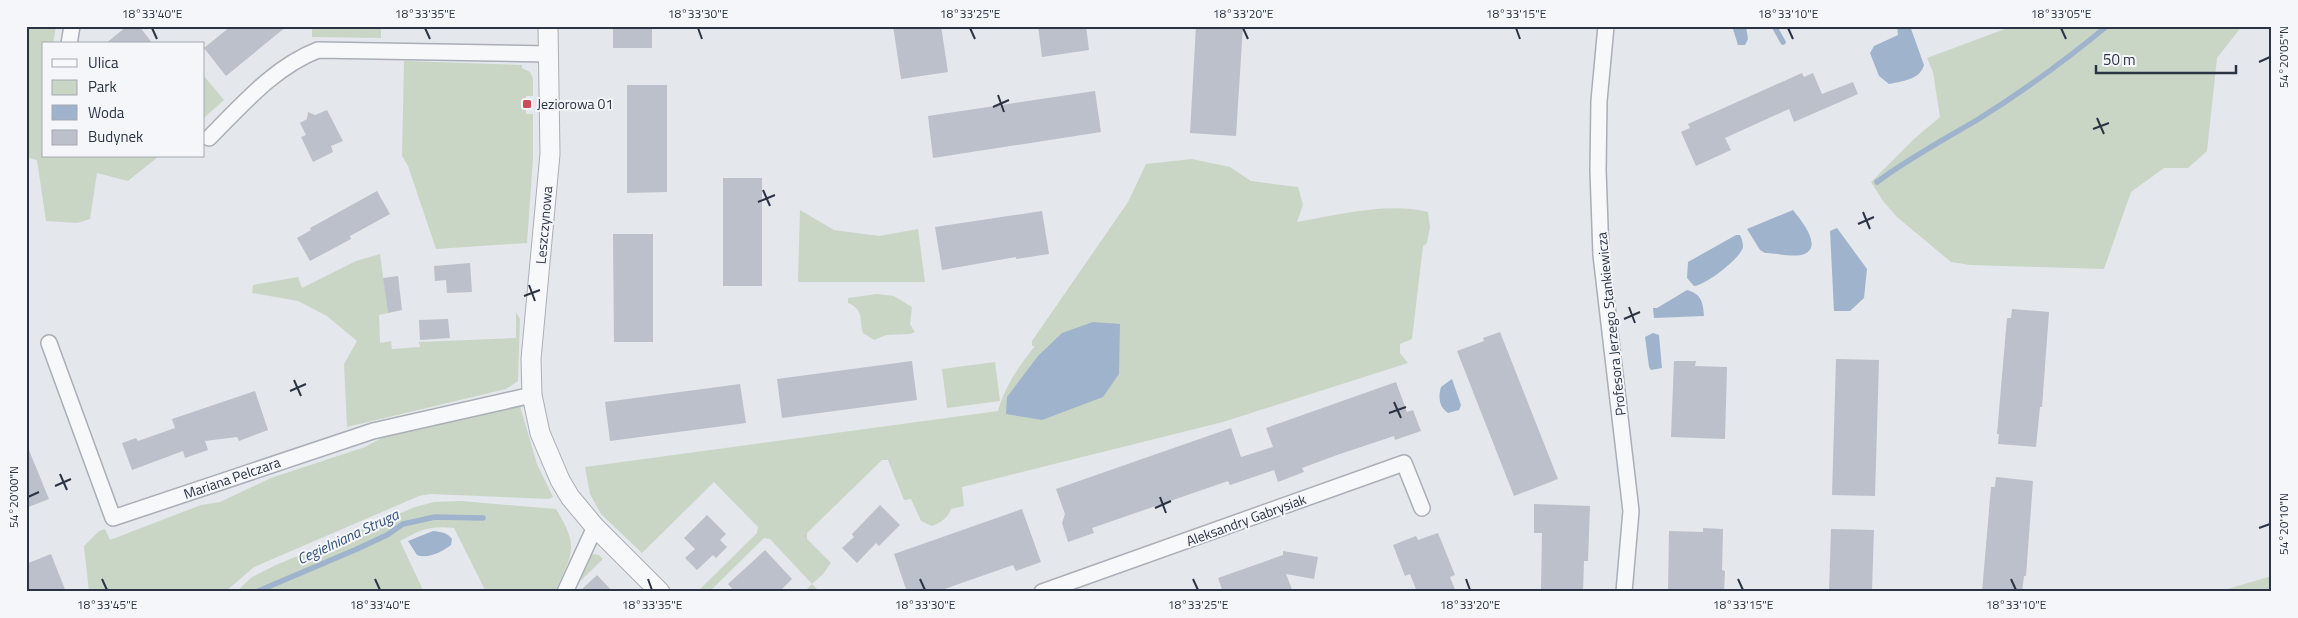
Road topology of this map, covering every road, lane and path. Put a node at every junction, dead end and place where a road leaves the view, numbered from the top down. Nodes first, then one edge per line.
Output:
1 (72, 26) edge
2 (548, 26) edge
3 (1606, 26) edge
4 (69, 42) edge
5 (549, 54) junction
6 (209, 138) dead end
7 (49, 342) dead end
8 (532, 395) junction
9 (1422, 508) dead end
10 (595, 527) junction
11 (565, 592) edge
12 (660, 592) edge
13 (1042, 592) edge
14 (1624, 592) edge

1 - 4 street
2 - 5 street, Leszczynowa
3 - 14 street, Profesora Jerzego Stankiewicza
5 - 6 street
5 - 8 street, Leszczynowa
7 - 8 street, Mariana Pelczara
8 - 10 street, Leszczynowa
9 - 13 street, Aleksandry Gabrysiak
10 - 11 street
10 - 12 street, Leszczynowa

